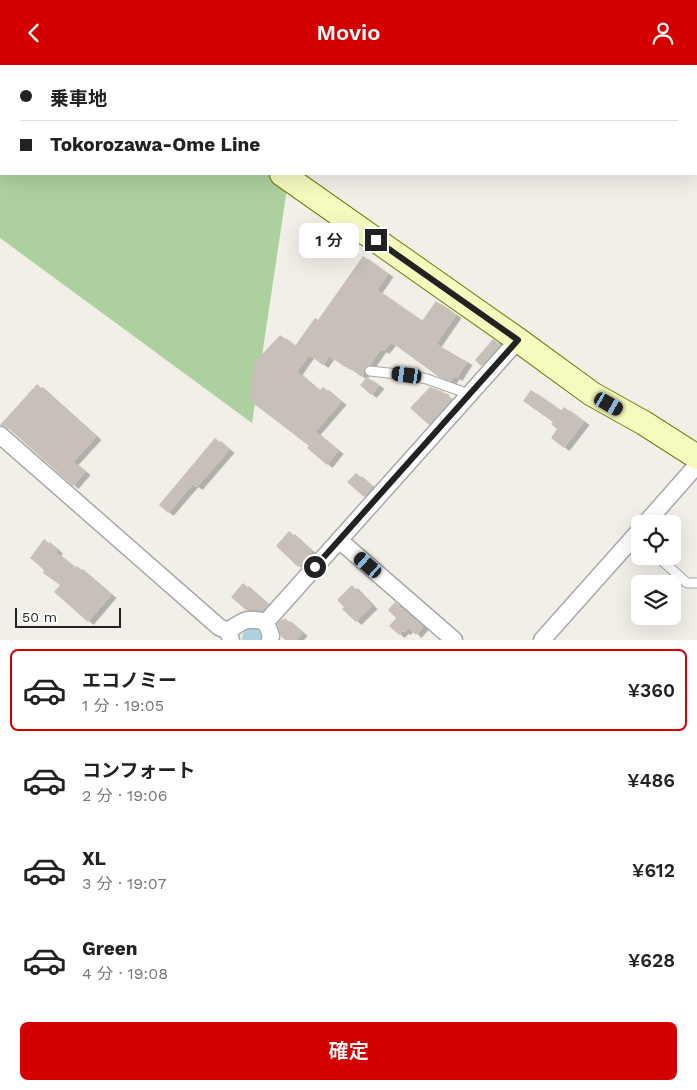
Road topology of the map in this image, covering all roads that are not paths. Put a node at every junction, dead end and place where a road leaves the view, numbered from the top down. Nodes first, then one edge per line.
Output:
1 (283, 175) edge
2 (518, 340) junction
3 (370, 371) dead end
4 (469, 394) junction
5 (0, 435) edge
6 (697, 457) edge
7 (697, 465) edge
8 (654, 515) edge
9 (340, 540) junction
10 (631, 542) edge
11 (668, 565) edge
12 (697, 583) edge
13 (266, 622) junction
14 (230, 636) edge
15 (270, 640) edge
16 (454, 640) edge
17 (542, 640) edge

1 - 2 main road
2 - 4 street
2 - 6 main road
3 - 4 lane
4 - 9 street
5 - 14 street
7 - 8 street
9 - 13 street
9 - 16 street
10 - 17 street
11 - 12 lane
13 - 14 street
13 - 15 street

